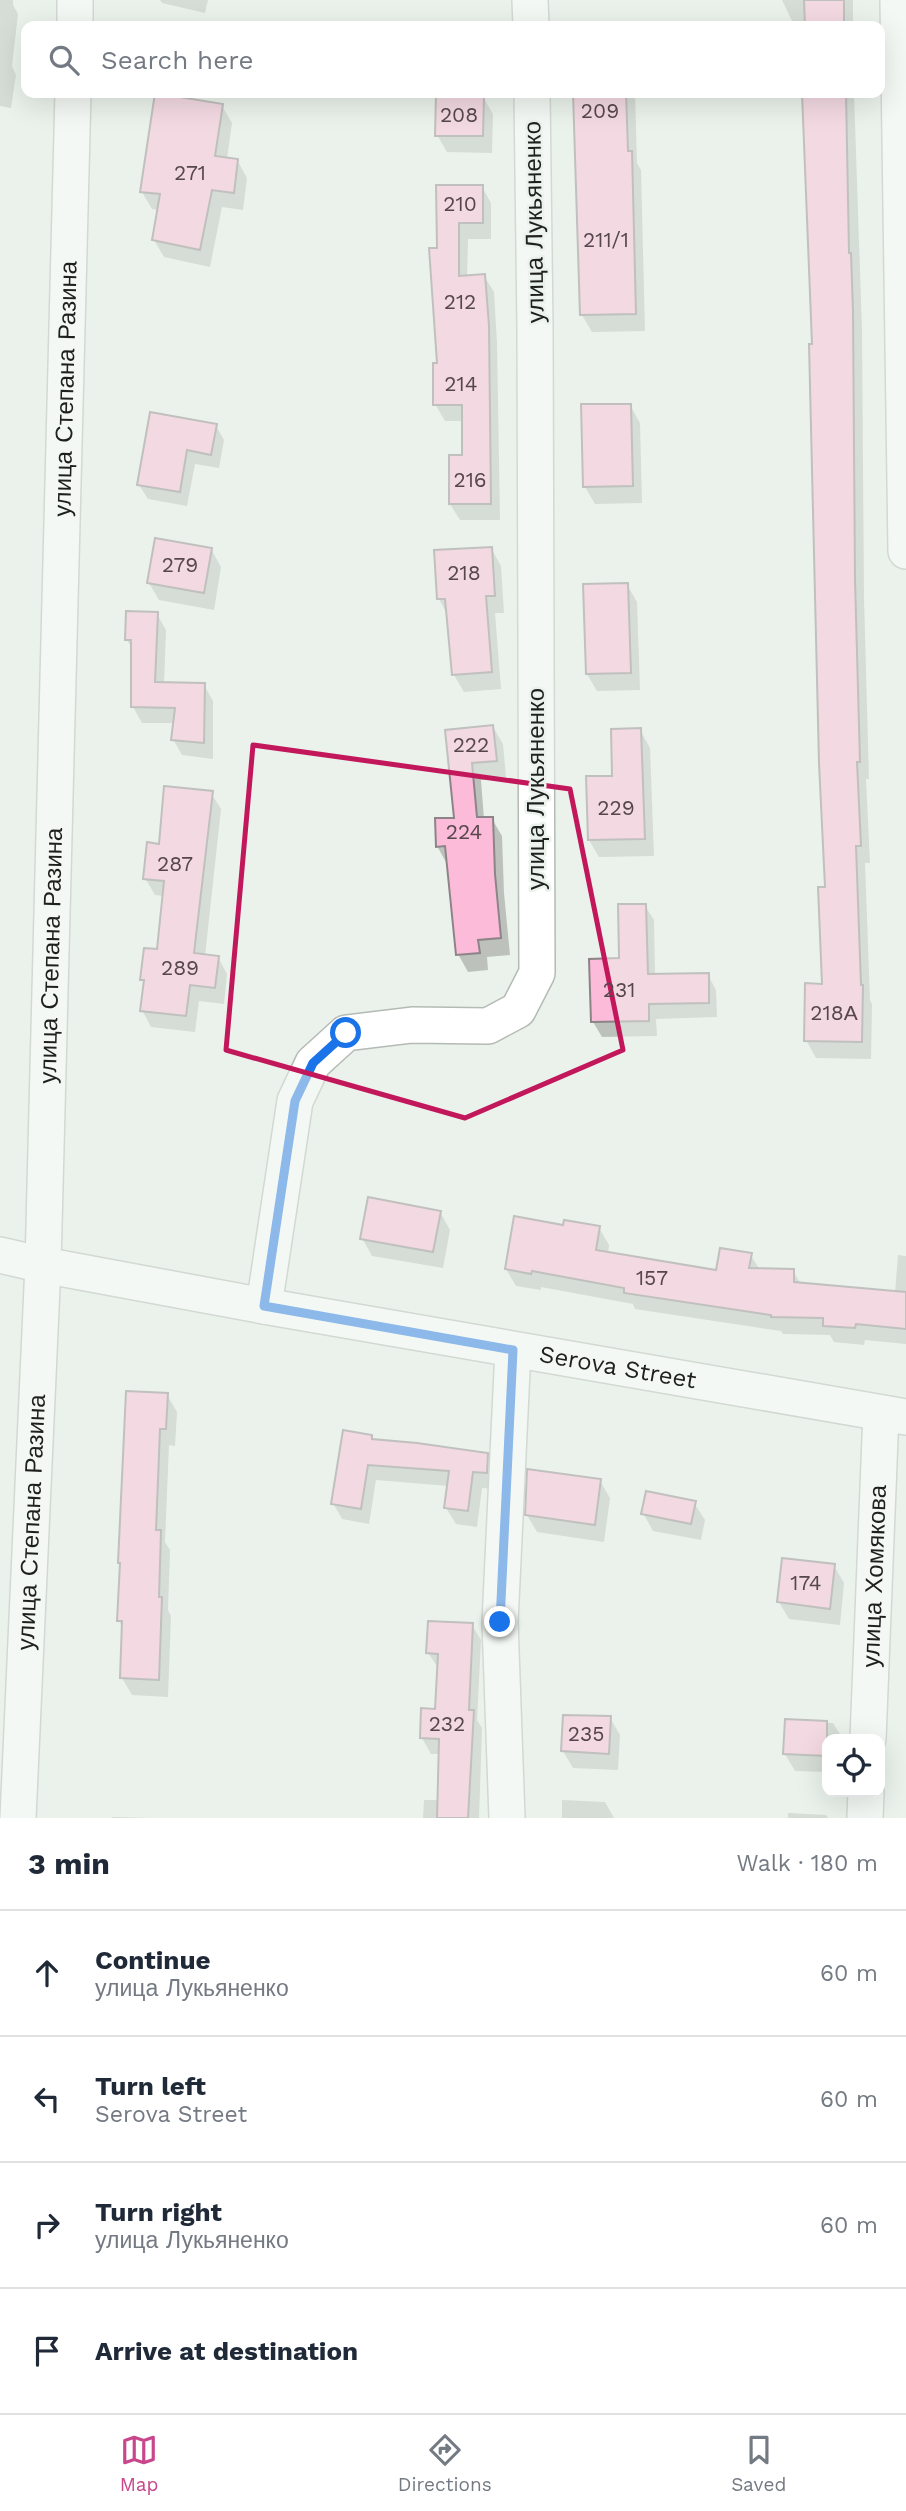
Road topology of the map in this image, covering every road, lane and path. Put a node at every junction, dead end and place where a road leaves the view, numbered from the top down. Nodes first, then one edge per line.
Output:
1 (75, 0) edge
2 (530, 0) edge
3 (898, 0) edge
4 (75, 21) edge
5 (531, 21) edge
6 (73, 98) edge
7 (532, 98) edge
8 (906, 551) edge
9 (0, 1255) edge
10 (43, 1265) junction
11 (264, 1306) junction
12 (513, 1350) junction
13 (893, 1415) edge
14 (868, 1734) edge
15 (866, 1797) edge
16 (18, 1818) edge
17 (507, 1818) edge
18 (866, 1818) edge

1 - 4 street
2 - 5 street
3 - 8 street
6 - 10 street, улица Степана Разина
7 - 11 street, улица Лукьяненко
9 - 10 street, Serova Street
10 - 11 street, Serova Street
10 - 16 street, улица Степана Разина
11 - 12 street, Serova Street
12 - 13 street, Serova Street
12 - 17 street
13 - 14 street, улица Хомякова
15 - 18 street

